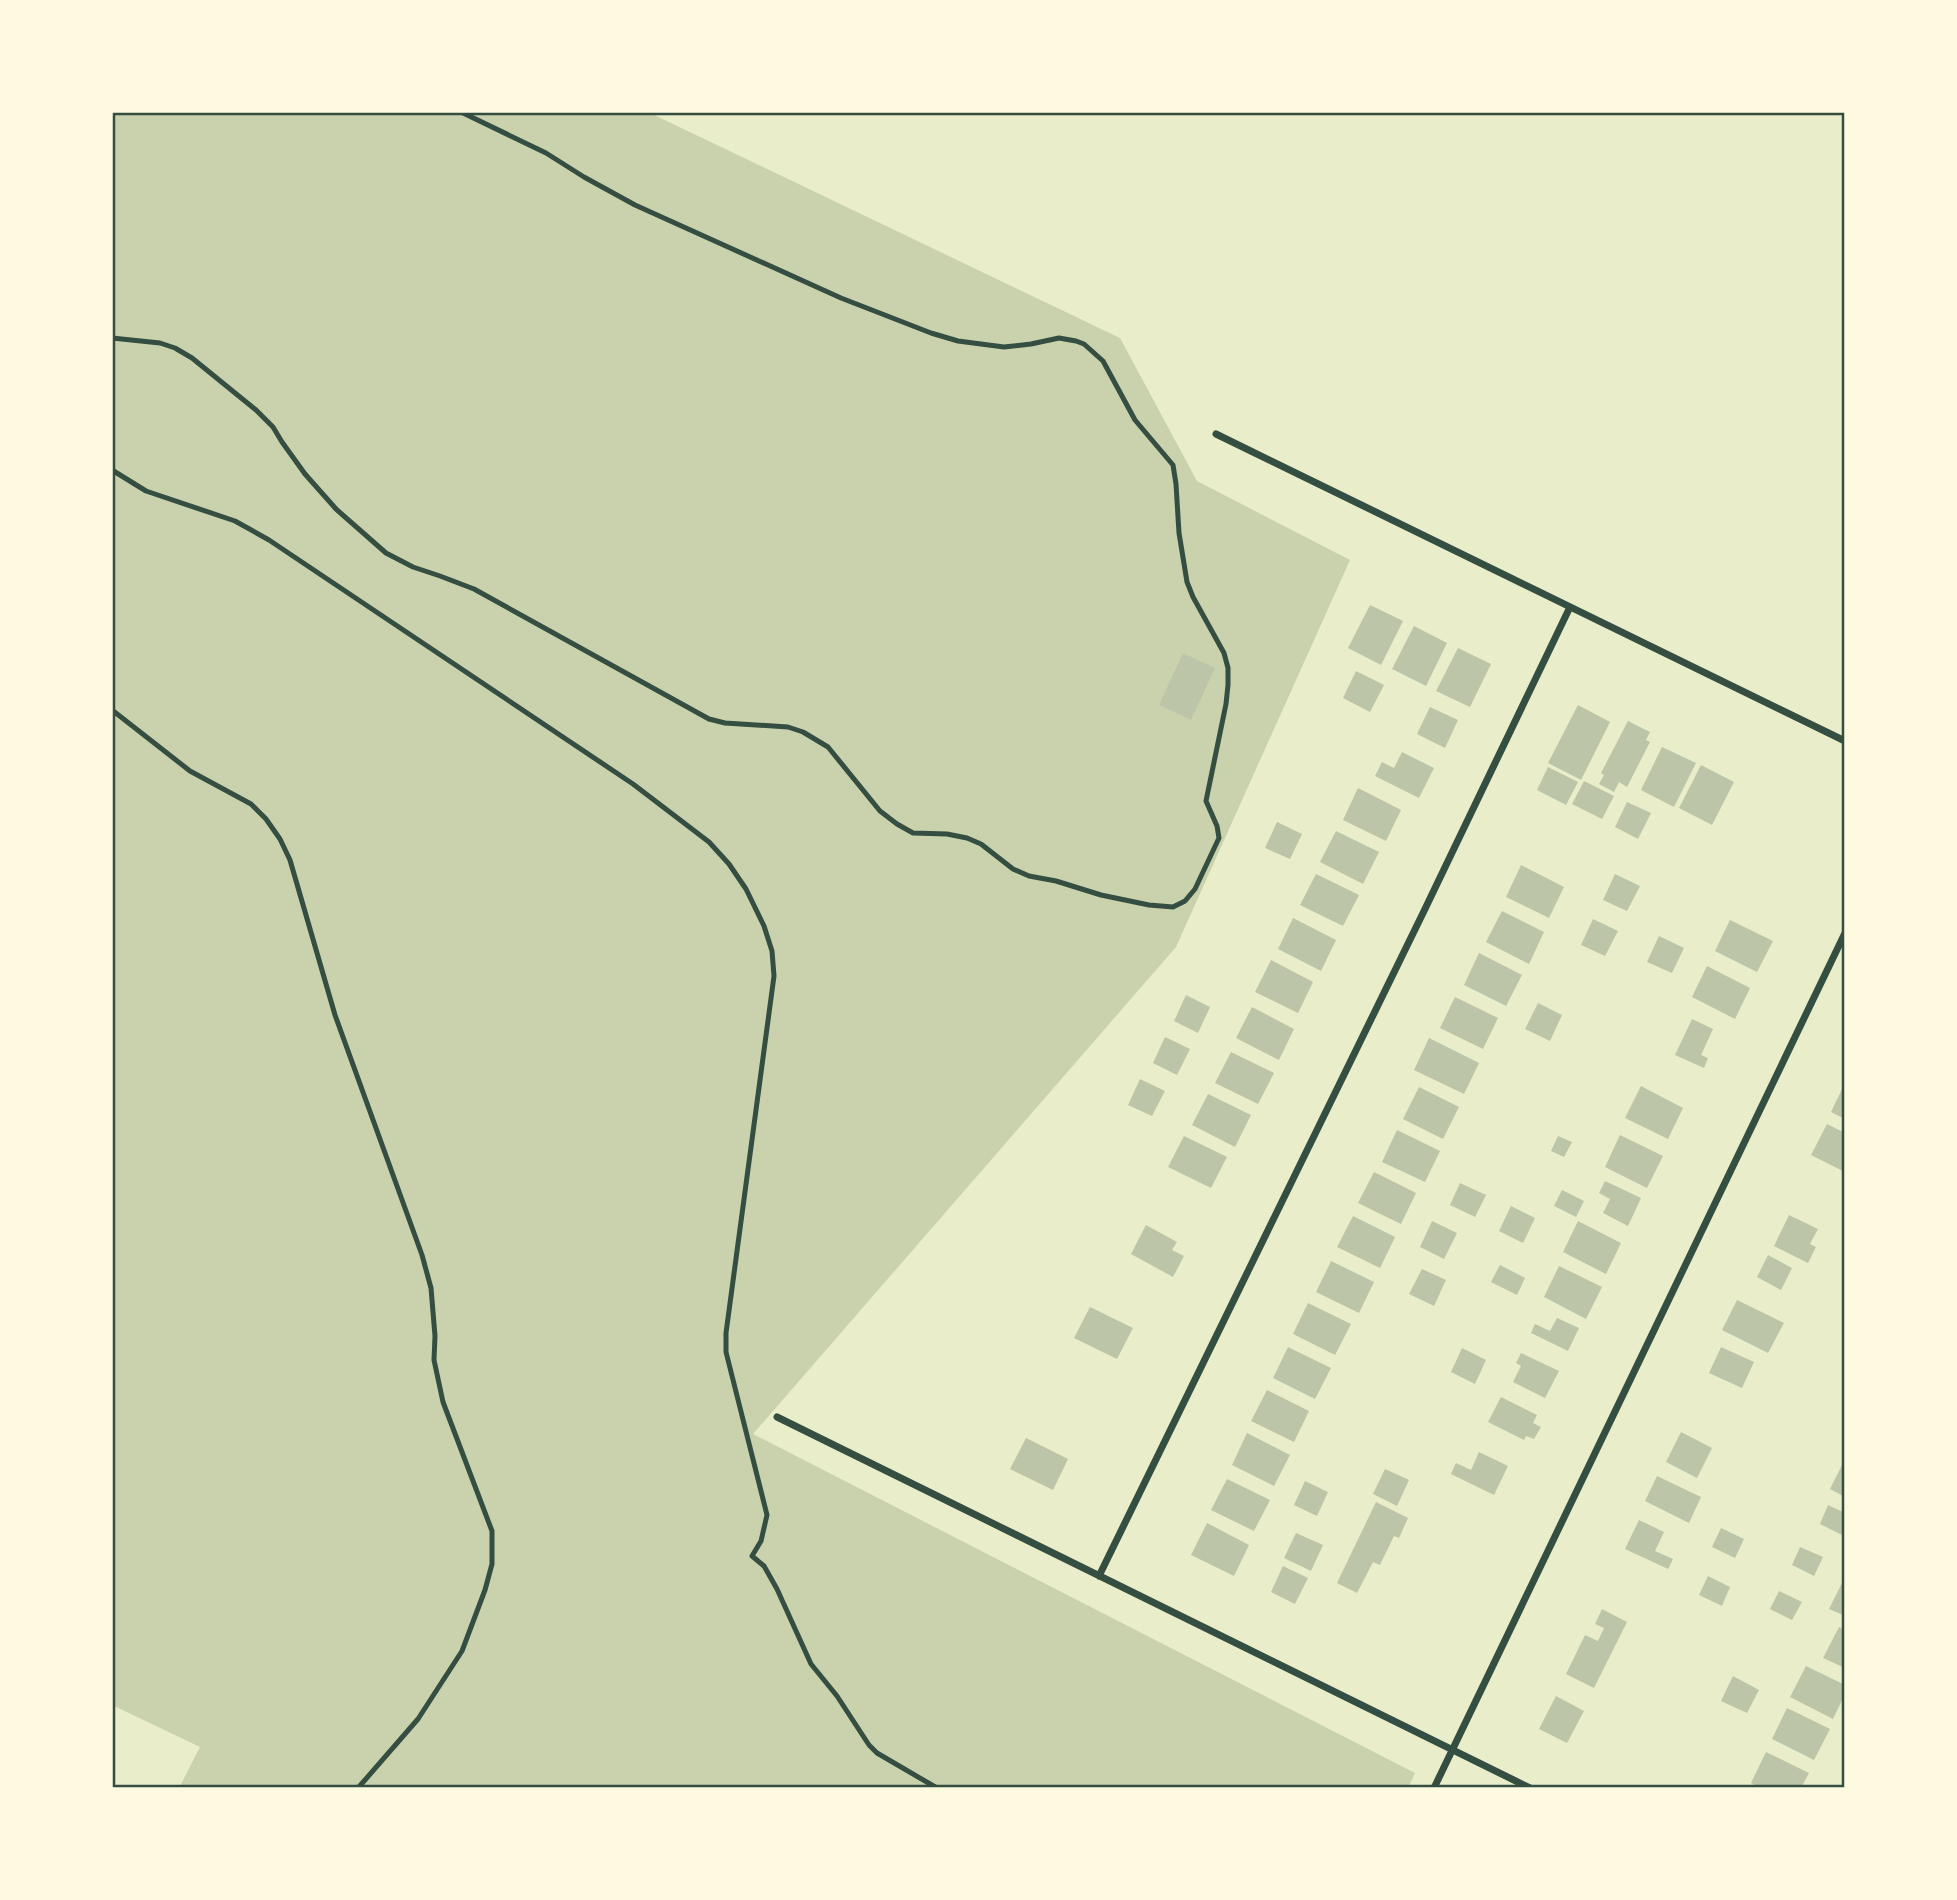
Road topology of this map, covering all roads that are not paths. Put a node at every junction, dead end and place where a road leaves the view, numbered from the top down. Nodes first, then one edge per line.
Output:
1 (461, 112) edge
2 (112, 338) edge
3 (1216, 434) dead end
4 (112, 470) edge
5 (1570, 607) junction
6 (112, 710) edge
7 (1845, 741) edge
8 (1845, 933) edge
9 (776, 1417) dead end
10 (1099, 1576) junction
11 (1452, 1750) junction
12 (358, 1788) edge
13 (937, 1788) edge
14 (1434, 1788) edge
15 (1530, 1788) edge

1 - 2 lane
3 - 5 street
4 - 13 lane
5 - 7 street
5 - 10 street
6 - 12 lane
8 - 11 street
9 - 10 street
10 - 11 street
11 - 14 street
11 - 15 street

